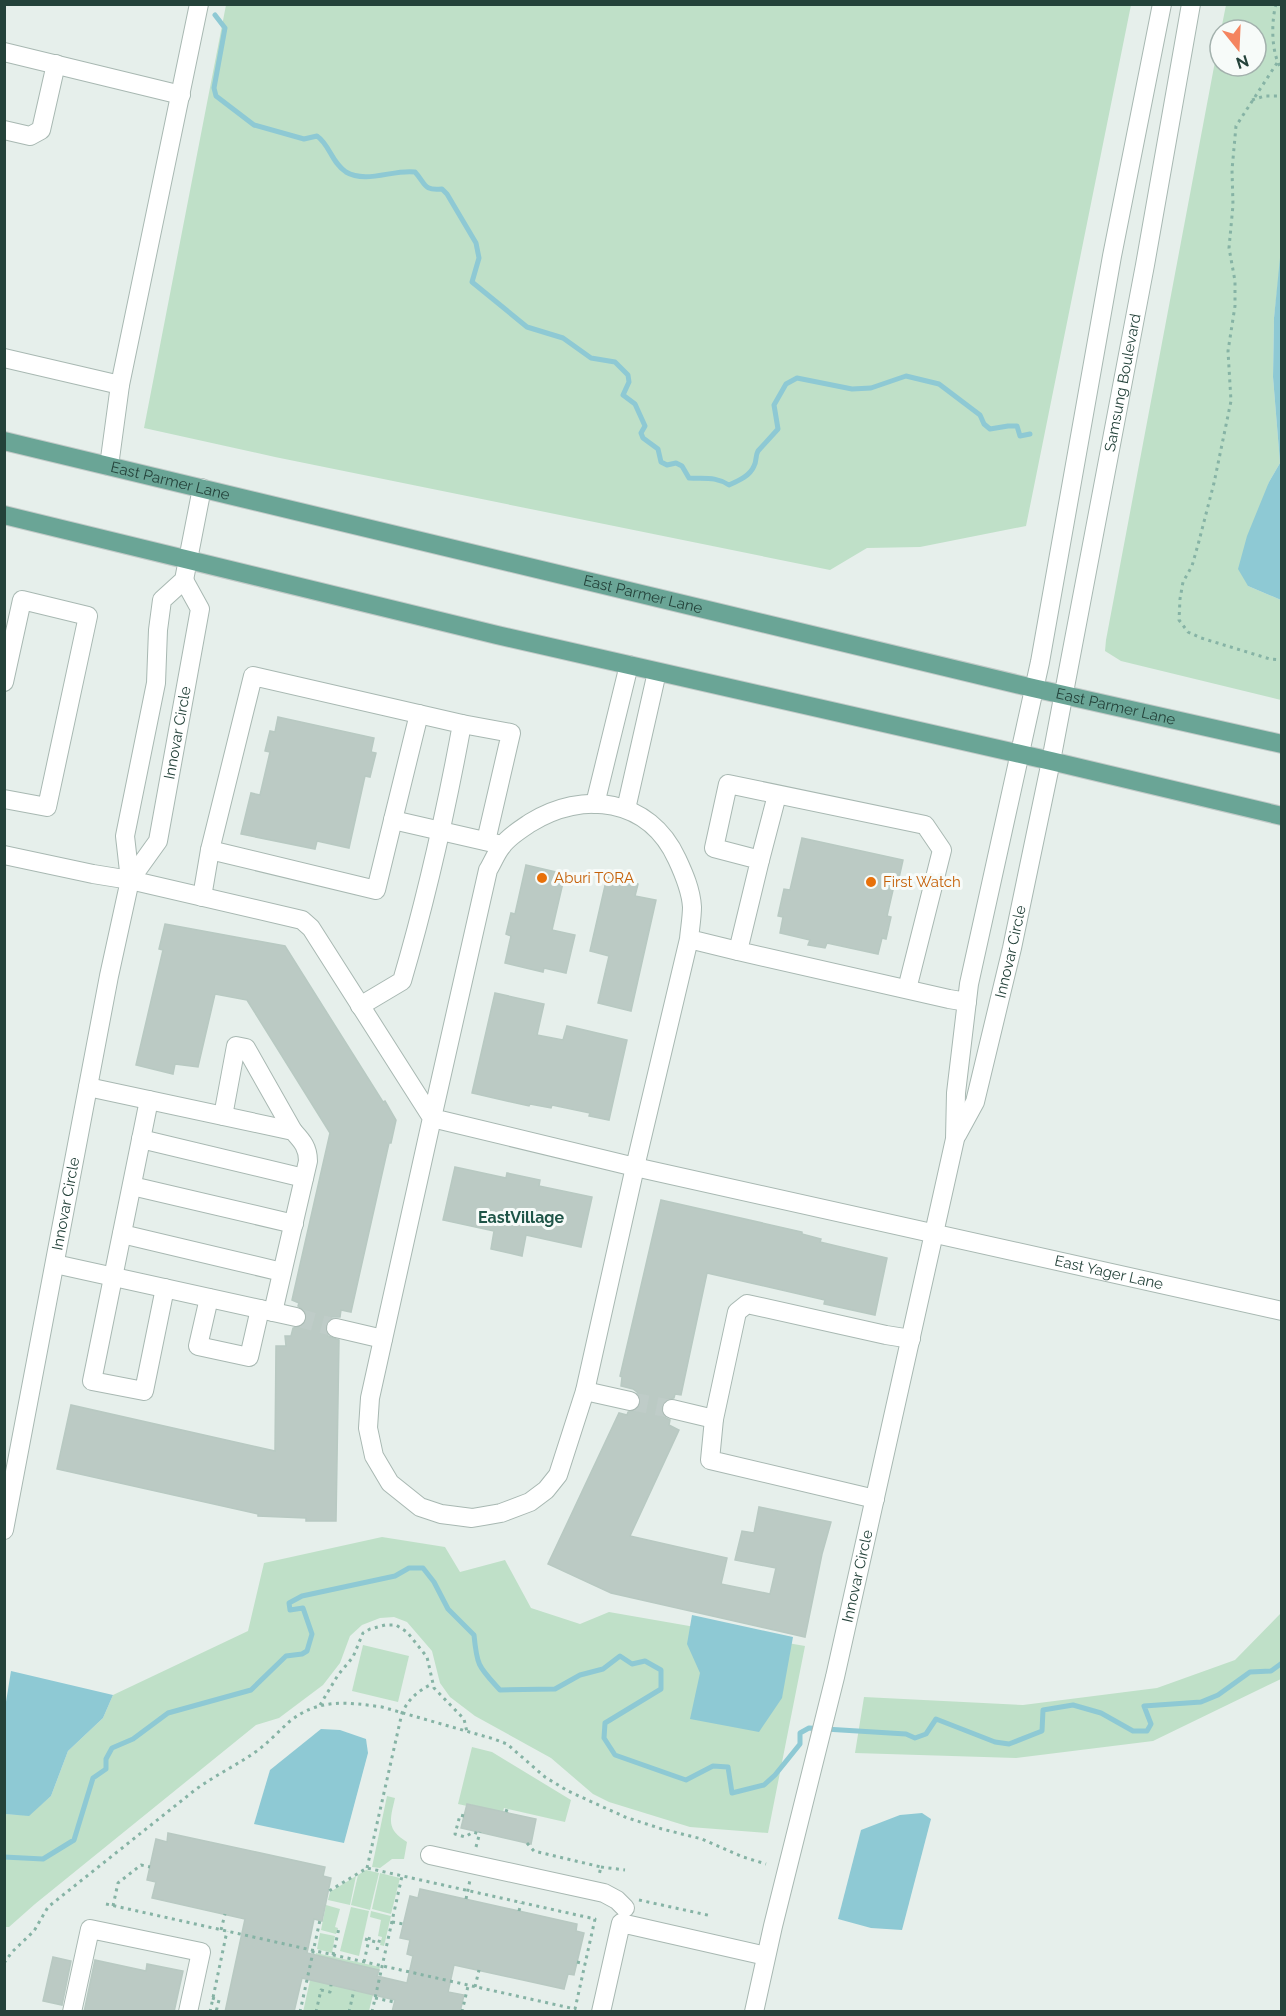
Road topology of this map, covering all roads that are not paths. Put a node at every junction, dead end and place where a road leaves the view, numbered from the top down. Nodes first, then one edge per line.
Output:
1 (199, 4) edge
2 (1162, 4) edge
3 (1191, 4) edge
4 (4, 52) edge
5 (56, 64) junction
6 (181, 95) junction
7 (4, 130) edge
8 (4, 358) edge
9 (120, 385) junction
10 (4, 441) edge
11 (109, 466) junction
12 (202, 488) junction
13 (4, 515) edge
14 (188, 559) junction
15 (184, 580) junction
16 (629, 665) junction
17 (657, 672) junction
18 (4, 682) edge
19 (1033, 688) junction
20 (1064, 694) junction
21 (419, 714) junction
22 (462, 724) junction
23 (1281, 744) edge
24 (1020, 754) junction
25 (1051, 761) junction
26 (777, 795) junction
27 (4, 799) edge
28 (595, 804) junction
29 (626, 809) junction
30 (1281, 816) edge
31 (393, 820) junction
32 (442, 831) junction
33 (494, 843) junction
34 (210, 850) junction
35 (4, 855) edge
36 (760, 860) junction
37 (130, 880) junction
38 (202, 897) junction
39 (689, 939) junction
40 (738, 951) junction
41 (907, 989) junction
42 (966, 1002) junction
43 (360, 1006) junction
44 (88, 1087) junction
45 (149, 1100) junction
46 (223, 1116) junction
47 (432, 1118) junction
48 (293, 1131) junction
49 (141, 1139) junction
50 (955, 1139) junction
51 (635, 1167) junction
52 (304, 1178) junction
53 (132, 1186) junction
54 (294, 1224) junction
55 (935, 1232) junction
56 (122, 1234) junction
57 (55, 1264) junction
58 (282, 1272) junction
59 (113, 1277) junction
60 (165, 1288) junction
61 (209, 1298) junction
62 (267, 1310) junction
63 (1281, 1311) edge
64 (296, 1317) tunnel mouth
65 (336, 1328) tunnel mouth
66 (383, 1339) junction
67 (911, 1340) junction
68 (585, 1391) junction
69 (630, 1401) tunnel mouth
70 (672, 1409) tunnel mouth
71 (714, 1419) junction
72 (875, 1499) junction
73 (4, 1530) edge
74 (430, 1855) dead end
75 (625, 1908) junction
76 (766, 1956) junction
77 (72, 2012) edge
78 (188, 2012) edge
79 (601, 2012) edge
80 (754, 2012) edge

1 - 6 street
2 - 19 street
3 - 20 street, Samsung Boulevard
4 - 5 street
5 - 6 street
5 - 7 street
6 - 9 street
8 - 9 street
9 - 11 street
10 - 11 main road, East Parmer Lane
11 - 12 main road, East Parmer Lane
12 - 14 street
12 - 19 main road, East Parmer Lane
13 - 14 main road
14 - 15 street
14 - 16 main road
15 - 37 street, Innovar Circle
15 - 37 street, Innovar Circle
16 - 17 main road
16 - 28 street
17 - 24 main road
17 - 29 street
18 - 27 street
19 - 20 main road, East Parmer Lane
19 - 24 street
20 - 23 main road, East Parmer Lane
20 - 25 street, Samsung Boulevard
21 - 22 street
21 - 31 street
21 - 34 street
22 - 32 street
22 - 33 street
24 - 25 main road
24 - 42 street, Innovar Circle
25 - 30 main road
25 - 50 street, Innovar Circle
26 - 36 street
26 - 36 street
26 - 41 street
28 - 29 street
28 - 33 street
29 - 39 street
31 - 32 street
31 - 34 street
32 - 33 street
32 - 43 street
33 - 47 street
34 - 38 street
35 - 37 street
36 - 40 street
37 - 38 street
37 - 44 street, Innovar Circle
38 - 43 street
39 - 40 street
39 - 51 street
40 - 41 street
41 - 42 street
42 - 50 street, Innovar Circle
43 - 47 street
44 - 45 street
44 - 57 street, Innovar Circle
45 - 46 street
45 - 49 street
46 - 48 street
46 - 48 street
47 - 51 street, East Yager Lane
47 - 66 street
48 - 52 street
49 - 52 street
49 - 53 street
50 - 55 street, Innovar Circle
51 - 55 street, East Yager Lane
51 - 68 street
52 - 54 street
53 - 54 street
53 - 56 street
54 - 58 street
55 - 63 street, East Yager Lane
55 - 67 street, Innovar Circle
56 - 58 street
56 - 59 street
57 - 59 street
57 - 73 street, Innovar Circle
58 - 62 street
59 - 60 street
59 - 60 street
60 - 61 street
61 - 62 street
61 - 62 street
62 - 64 street
65 - 66 street
66 - 68 street
67 - 71 street
67 - 72 street, Innovar Circle
68 - 69 street
70 - 71 street
71 - 72 street
72 - 76 street, Innovar Circle
74 - 75 street
75 - 76 street
75 - 79 street
76 - 80 street, Innovar Circle
77 - 78 street

